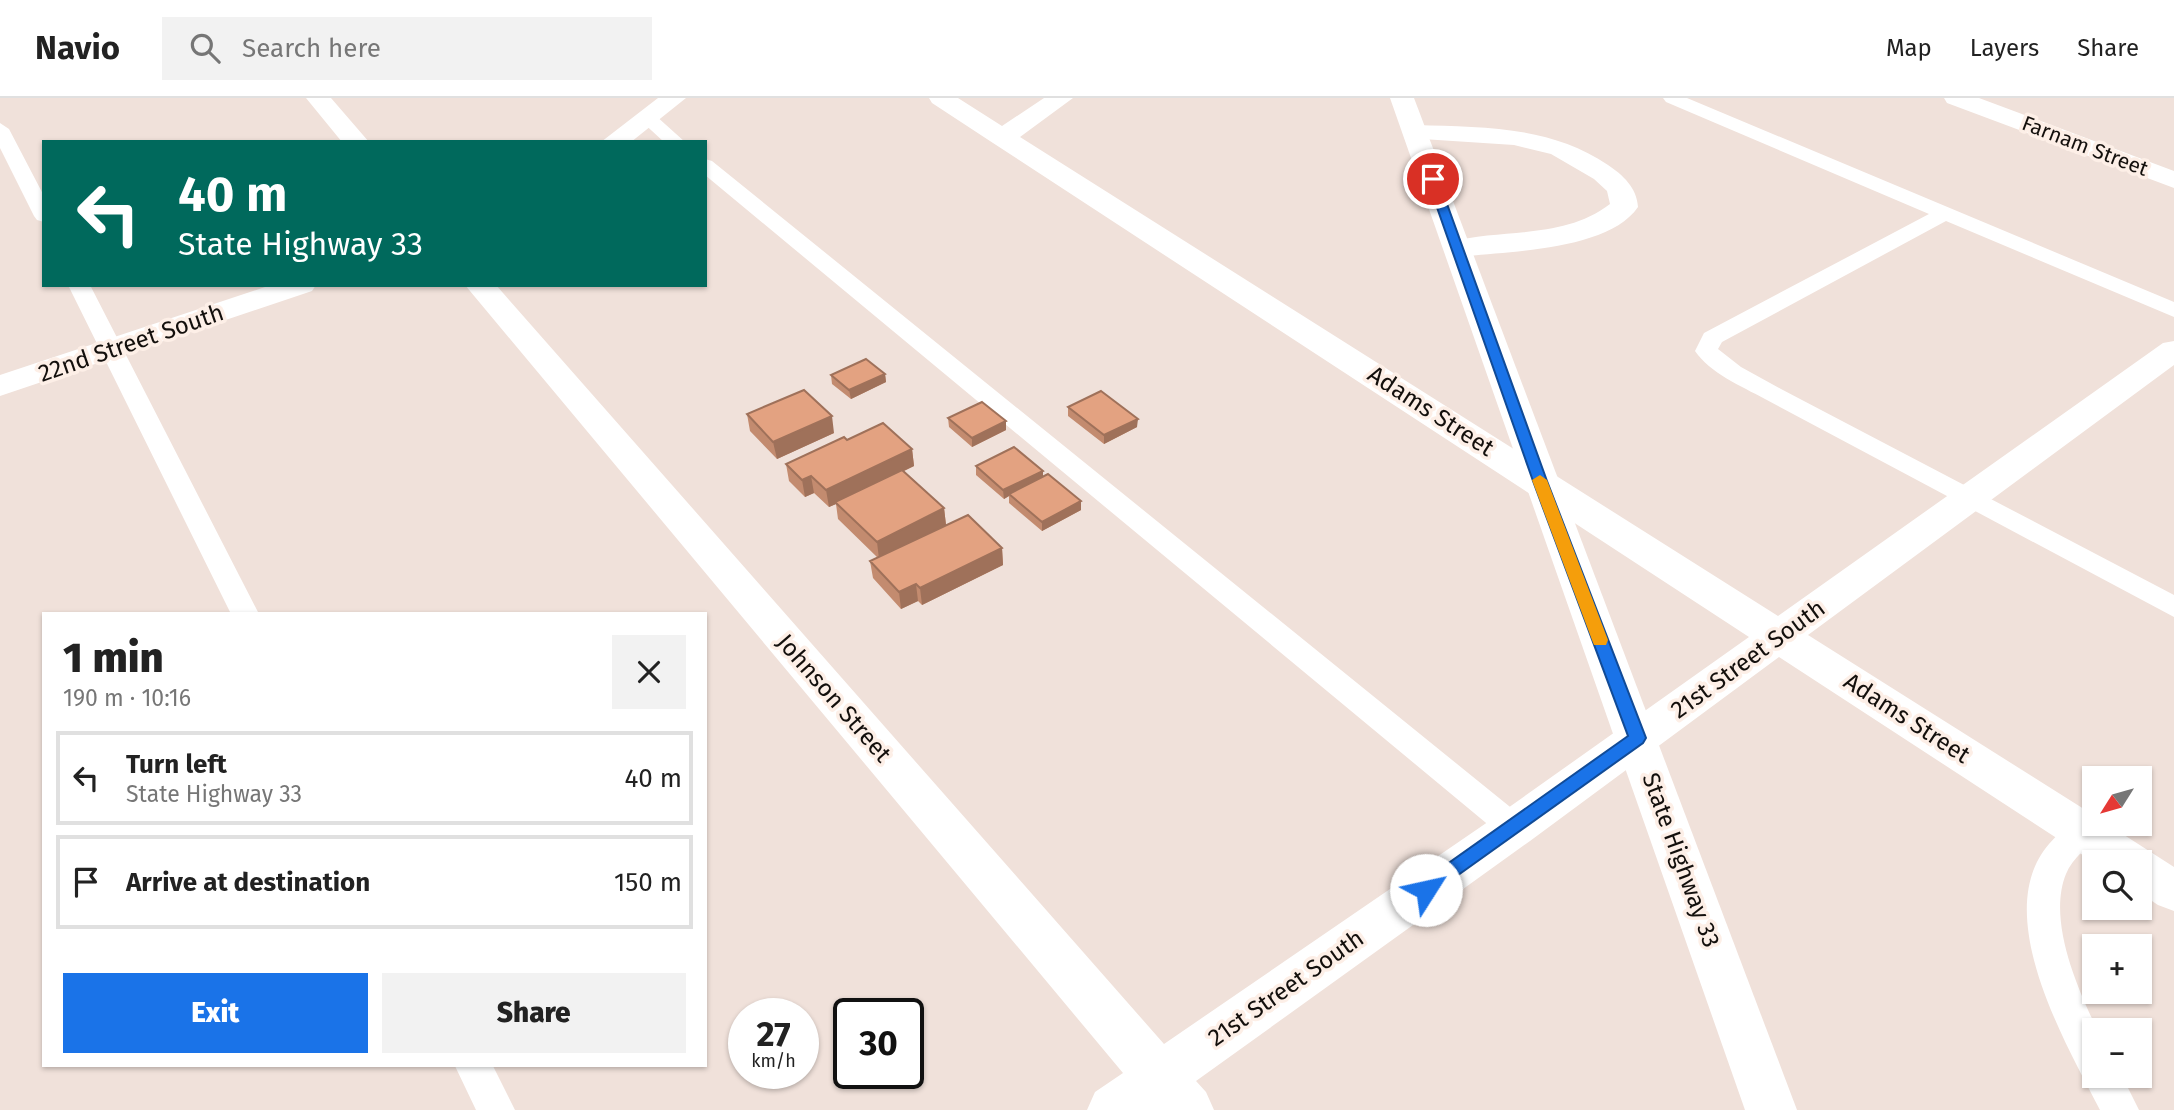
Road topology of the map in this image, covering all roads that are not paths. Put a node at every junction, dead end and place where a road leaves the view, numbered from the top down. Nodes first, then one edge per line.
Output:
1 (318, 98) edge
2 (674, 98) edge
3 (941, 98) edge
4 (1061, 98) edge
5 (1672, 98) edge
6 (1956, 98) edge
7 (1409, 115) edge
8 (648, 118) junction
9 (0, 129) edge
10 (1002, 138) junction
11 (354, 140) edge
12 (617, 140) edge
13 (674, 140) edge
14 (707, 168) edge
15 (2174, 180) edge
16 (42, 212) edge
17 (1946, 213) junction
18 (1459, 248) junction
19 (80, 287) edge
20 (295, 287) edge
21 (482, 287) edge
22 (2174, 310) edge
23 (111, 349) junction
24 (2174, 350) edge
25 (0, 386) edge
26 (1540, 481) junction
27 (1971, 498) junction
28 (2174, 607) edge
29 (244, 612) edge
30 (1779, 636) junction
31 (1637, 738) junction
32 (1514, 828) junction
33 (2082, 831) joint
34 (2090, 836) edge
35 (2111, 850) edge
36 (2152, 877) edge
37 (2174, 891) edge
38 (2082, 1033) edge
39 (474, 1067) edge
40 (1159, 1077) junction
41 (2108, 1088) edge
42 (496, 1110) edge
43 (1113, 1110) edge
44 (1188, 1110) edge
45 (1771, 1110) edge
46 (2120, 1110) edge

1 - 11 street
2 - 8 street
3 - 10 street, Adams Street
4 - 10 street
5 - 17 lane
6 - 15 street, Farnam Street
7 - 18 street, State Highway 33
7 - 18 street
8 - 12 street
8 - 13 lane
9 - 16 lane
10 - 26 street, Adams Street
14 - 32 lane
17 - 22 lane
17 - 27 lane
18 - 26 street, State Highway 33
19 - 23 lane
20 - 23 street, 22nd Street South
21 - 40 street, Johnson Street
23 - 25 street, 22nd Street South
23 - 29 lane
24 - 27 street, 21st Street South
26 - 30 street, Adams Street
26 - 31 street, State Highway 33
27 - 28 lane
27 - 30 street, 21st Street South
30 - 31 street, 21st Street South
30 - 33 street, Adams Street
31 - 32 street, 21st Street South
31 - 45 street, State Highway 33
32 - 40 street, 21st Street South
33 - 38 lane
34 - 35 street, Adams Street
36 - 37 street
39 - 42 lane
40 - 43 street, 21st Street South
40 - 44 street, Johnson Street
41 - 46 lane

